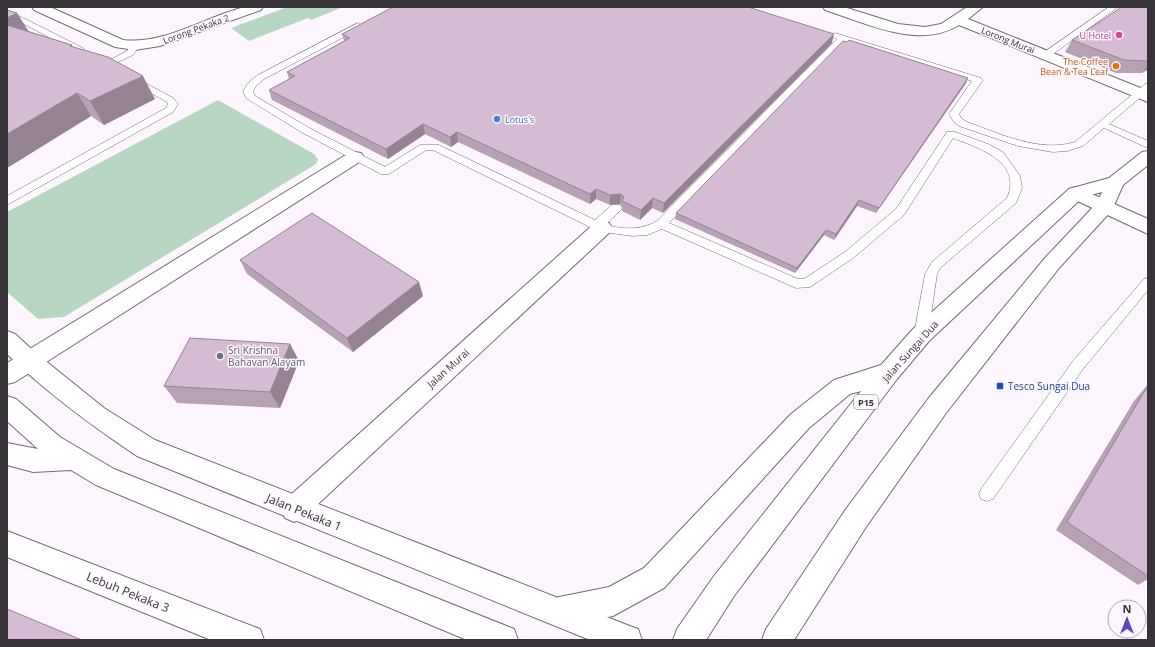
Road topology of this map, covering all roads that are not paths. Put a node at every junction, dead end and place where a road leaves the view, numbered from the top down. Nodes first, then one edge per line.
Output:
1 (38, 7) edge
2 (256, 7) edge
3 (830, 7) edge
4 (976, 7) edge
5 (1114, 7) edge
6 (7, 12) edge
7 (957, 19) junction
8 (365, 22) edge
9 (829, 34) edge
10 (842, 38) junction
11 (135, 46) junction
12 (86, 54) edge
13 (1046, 55) junction
14 (1145, 92) edge
15 (1102, 124) junction
16 (1148, 145) edge
17 (1148, 156) edge
18 (355, 157) junction
19 (1115, 182) junction
20 (1076, 192) junction
21 (7, 201) edge
22 (1105, 206) junction
23 (616, 208) edge
24 (661, 224) junction
25 (600, 226) junction
26 (1148, 227) edge
27 (1148, 282) edge
28 (921, 336) junction
29 (7, 340) edge
30 (29, 361) junction
31 (889, 372) junction
32 (7, 375) edge
33 (7, 406) edge
34 (7, 454) edge
35 (73, 459) junction
36 (987, 494) dead end
37 (294, 509) junction
38 (7, 544) edge
39 (559, 612) junction
40 (249, 640) edge
41 (502, 640) edge
42 (627, 640) edge
43 (688, 640) edge
44 (777, 640) edge

1 - 11 main road
2 - 11 main road, Lorong Pekaka 2
3 - 7 main road
4 - 7 main road
5 - 13 lane
6 - 12 lane
7 - 13 main road, Lorong Murai
8 - 18 lane
9 - 10 lane
10 - 15 lane
10 - 24 lane
11 - 21 lane
13 - 14 main road, Lorong Murai
14 - 15 lane
15 - 16 lane
17 - 19 main road, Jalan Sungai Dua / P15
18 - 25 lane
18 - 30 main road
19 - 20 main road, Jalan Sungai Dua / P15
19 - 22 main road, Jalan Sungai Dua / P15
20 - 22 main road
20 - 28 main road, Jalan Sungai Dua / P15
22 - 26 main road
22 - 44 main road, Jalan Sungai Dua / P15
23 - 25 lane
24 - 25 lane
24 - 28 lane
25 - 37 main road, Jalan Murai
27 - 36 lane
28 - 31 main road, Jalan Sungai Dua / P15
29 - 30 main road, Jalan Pekaka 1
30 - 32 main road
30 - 37 main road, Jalan Pekaka 1
31 - 39 main road
31 - 43 main road, Jalan Sungai Dua / P15
33 - 35 main road
34 - 35 main road
35 - 41 main road
37 - 39 main road, Jalan Pekaka 1
38 - 40 main road, Lebuh Pekaka 3
39 - 42 main road, Jalan Pekaka 1

